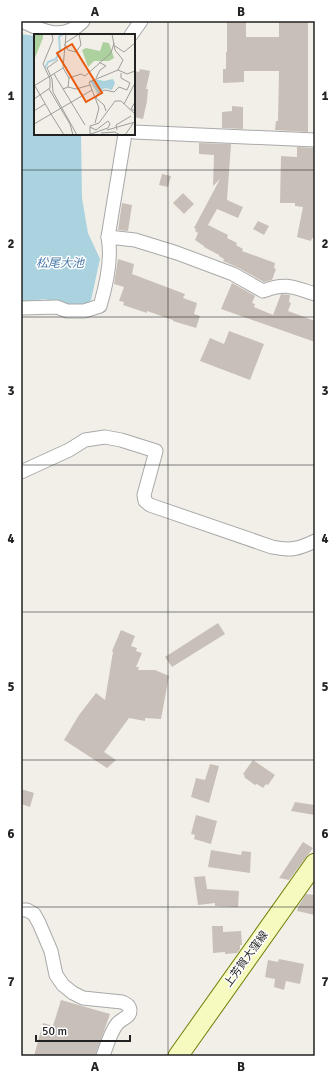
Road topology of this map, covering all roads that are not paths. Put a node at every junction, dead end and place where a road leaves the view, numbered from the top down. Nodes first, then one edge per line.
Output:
1 (22, 21) edge
2 (83, 21) edge
3 (133, 21) edge
4 (140, 21) edge
5 (129, 34) edge
6 (130, 34) edge
7 (135, 132) edge
8 (125, 135) edge
9 (315, 140) edge
10 (108, 237) junction
11 (315, 294) edge
12 (21, 308) edge
13 (21, 472) edge
14 (315, 541) edge
15 (315, 863) edge
16 (21, 910) edge
17 (103, 1056) edge
18 (178, 1056) edge

1 - 2 street
3 - 5 street
4 - 6 street
7 - 9 street
8 - 10 street
10 - 11 street
10 - 12 street
13 - 14 street
15 - 18 main road, 上芳賀大窪線
16 - 17 street

